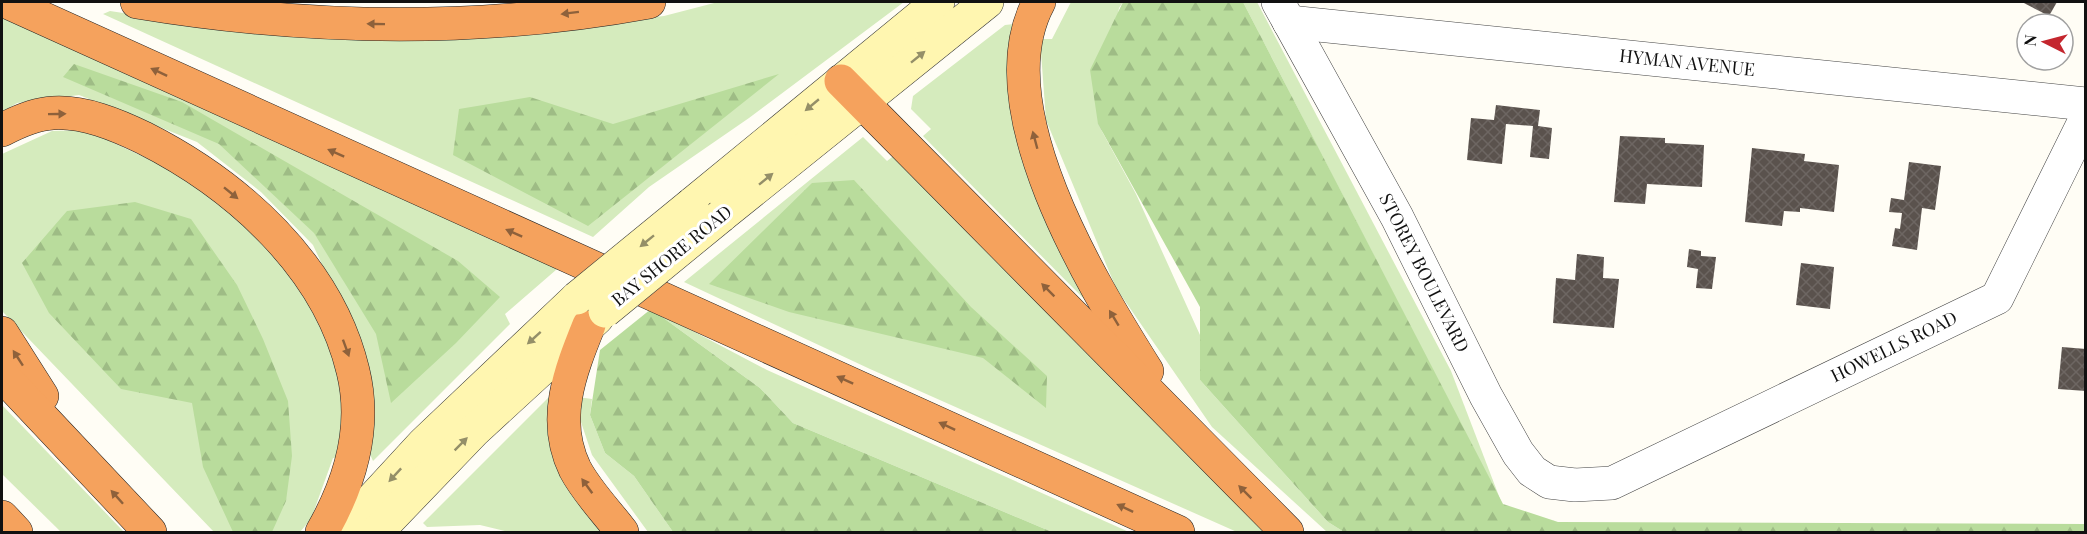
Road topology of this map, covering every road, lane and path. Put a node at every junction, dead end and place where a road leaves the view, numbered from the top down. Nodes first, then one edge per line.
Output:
1 (7, 2) edge
2 (137, 2) edge
3 (649, 2) edge
4 (938, 2) edge
5 (987, 2) edge
6 (1039, 2) edge
7 (1284, 12) edge
8 (851, 91) junction
9 (2085, 104) edge
10 (2085, 118) edge
11 (2, 130) edge
12 (590, 312) junction
13 (2, 333) edge
14 (2, 375) edge
15 (1178, 422) junction
16 (84, 460) junction
17 (1612, 483) joint
18 (2, 517) edge
19 (16, 532) edge
20 (150, 532) edge
21 (322, 532) edge
22 (342, 532) edge
23 (377, 532) edge
24 (622, 532) edge
25 (1178, 532) edge
26 (1287, 532) edge

25 -> 1 highway
3 -> 2 highway
4 - 8 main road, BAY SHORE ROAD
8 -> 5 main road, BAY SHORE ROAD
15 -> 6 highway
7 - 9 street, HYMAN AVENUE
7 - 17 street, STOREY BOULEVARD
8 - 12 main road, BAY SHORE ROAD, bridge
15 -> 8 highway
10 - 17 street, HOWELLS ROAD
11 -> 21 highway
12 -> 22 main road, BAY SHORE ROAD
23 -> 12 main road, BAY SHORE ROAD
24 -> 12 highway
16 -> 13 highway
14 - 16 highway
26 -> 15 highway
20 -> 16 highway
18 - 19 highway

